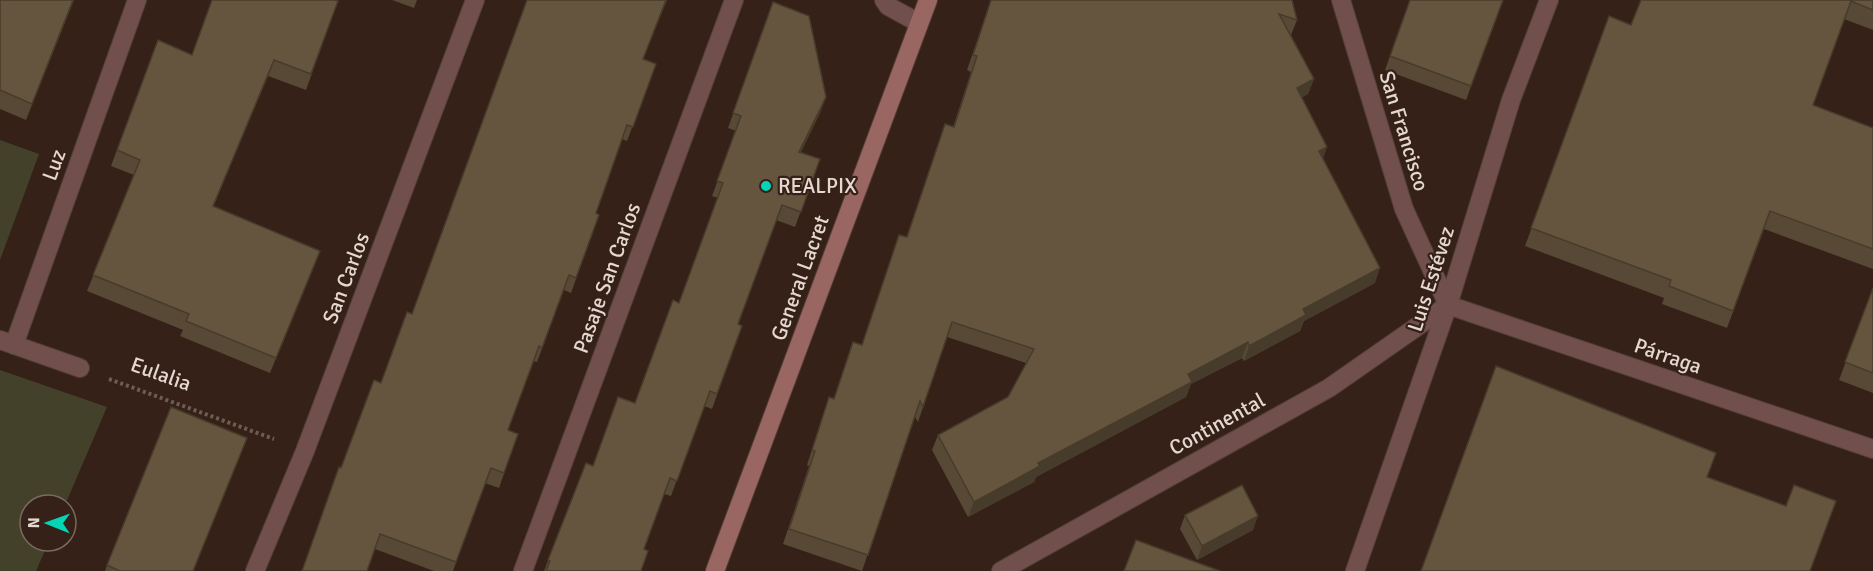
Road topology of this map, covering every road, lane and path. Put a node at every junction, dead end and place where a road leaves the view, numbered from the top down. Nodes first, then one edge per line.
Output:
1 (137, 0) edge
2 (475, 0) edge
3 (734, 0) edge
4 (884, 0) edge
5 (928, 0) edge
6 (1341, 0) edge
7 (1549, 0) edge
8 (919, 23) junction
9 (1448, 304) junction
10 (7, 342) edge
11 (80, 368) joint
12 (1873, 449) edge
13 (305, 451) junction
14 (255, 571) edge
15 (523, 571) edge
16 (715, 571) edge
17 (1001, 571) edge
18 (1355, 571) edge

1 - 10 street, Luz
2 - 13 street, San Carlos
3 - 15 street, Pasaje San Carlos
4 - 8 street
5 - 8 main road, General Lacret
6 - 9 street, San Francisco
7 - 9 street, Luis Estévez
8 - 16 main road, General Lacret
9 - 12 street, Párraga
9 - 17 street, Continental
9 - 18 street, Luis Estévez
10 - 11 street
11 - 13 path, Eulalia
13 - 14 street, San Carlos

